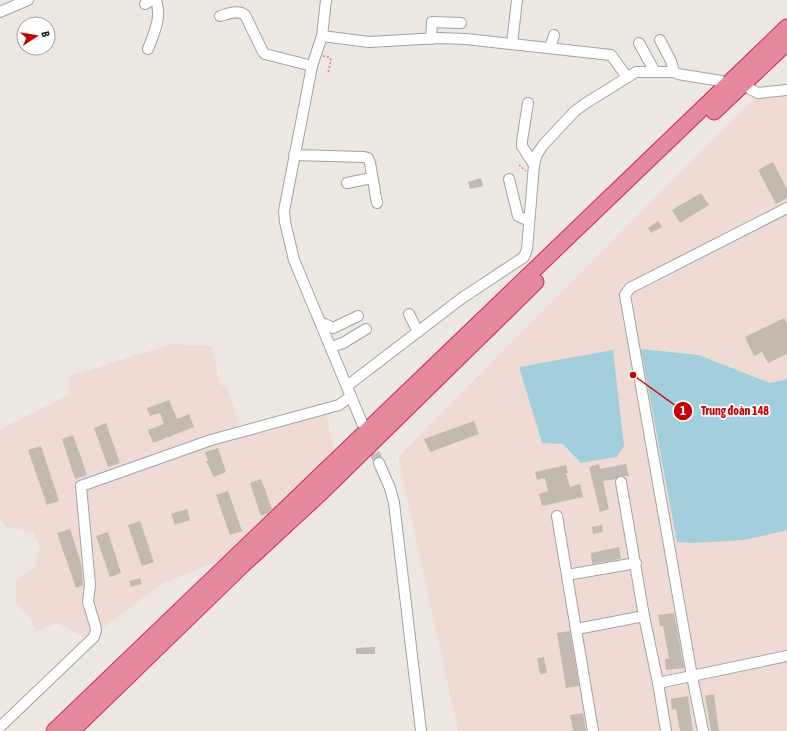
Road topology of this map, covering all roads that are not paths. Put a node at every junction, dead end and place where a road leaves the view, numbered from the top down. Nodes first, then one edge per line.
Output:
1 (28, 0) edge
2 (156, 0) edge
3 (326, 0) edge
4 (517, 0) edge
5 (0, 12) edge
6 (220, 16) dead end
7 (461, 23) dead end
8 (787, 27) edge
9 (554, 35) dead end
10 (322, 36) junction
11 (431, 39) junction
12 (660, 40) dead end
13 (639, 43) dead end
14 (787, 43) edge
15 (512, 44) junction
16 (550, 48) junction
17 (148, 49) dead end
18 (312, 66) junction
19 (654, 72) junction
20 (676, 73) junction
21 (627, 77) junction
22 (721, 81) dead end
23 (750, 88) dead end
24 (787, 90) edge
25 (528, 103) dead end
26 (294, 155) junction
27 (534, 165) junction
28 (372, 178) junction
29 (509, 179) dead end
30 (347, 183) dead end
31 (376, 203) dead end
32 (787, 208) edge
33 (529, 221) junction
34 (408, 314) dead end
35 (358, 316) dead end
36 (321, 324) junction
37 (366, 329) dead end
38 (418, 332) junction
39 (331, 346) junction
40 (349, 391) junction
41 (362, 423) dead end
42 (379, 463) tunnel mouth
43 (621, 482) dead end
44 (557, 516) dead end
45 (636, 563) junction
46 (567, 575) junction
47 (644, 616) junction
48 (576, 629) junction
49 (787, 656) edge
50 (692, 676) junction
51 (658, 683) junction
52 (0, 727) edge
53 (54, 731) edge
54 (72, 731) edge
55 (421, 731) edge
56 (593, 731) edge
57 (666, 731) edge
58 (703, 731) edge

1 - 5 street
2 - 17 street
3 - 10 street
4 - 15 street
6 - 18 street
7 - 11 street
8 - 53 highway
9 - 16 street
10 - 11 street
10 - 18 street
11 - 15 street
12 - 20 street
13 - 19 street
14 - 54 highway
15 - 16 street
16 - 21 street
18 - 26 street
19 - 20 street
19 - 21 street
20 - 22 street
21 - 27 street
23 - 24 street
25 - 27 street
26 - 28 street
26 - 36 street
27 - 33 street
28 - 30 street
28 - 31 street
29 - 33 street
32 - 50 street
33 - 38 street
34 - 38 street
35 - 36 street
36 - 39 street
37 - 39 street
38 - 40 street
39 - 40 street
40 - 41 street
40 - 52 street
42 - 55 street
43 - 45 street
44 - 46 street
45 - 46 street
45 - 47 street
46 - 48 street
47 - 48 street
47 - 51 street
48 - 56 street
49 - 50 street
50 - 51 street
50 - 58 street
51 - 57 street

